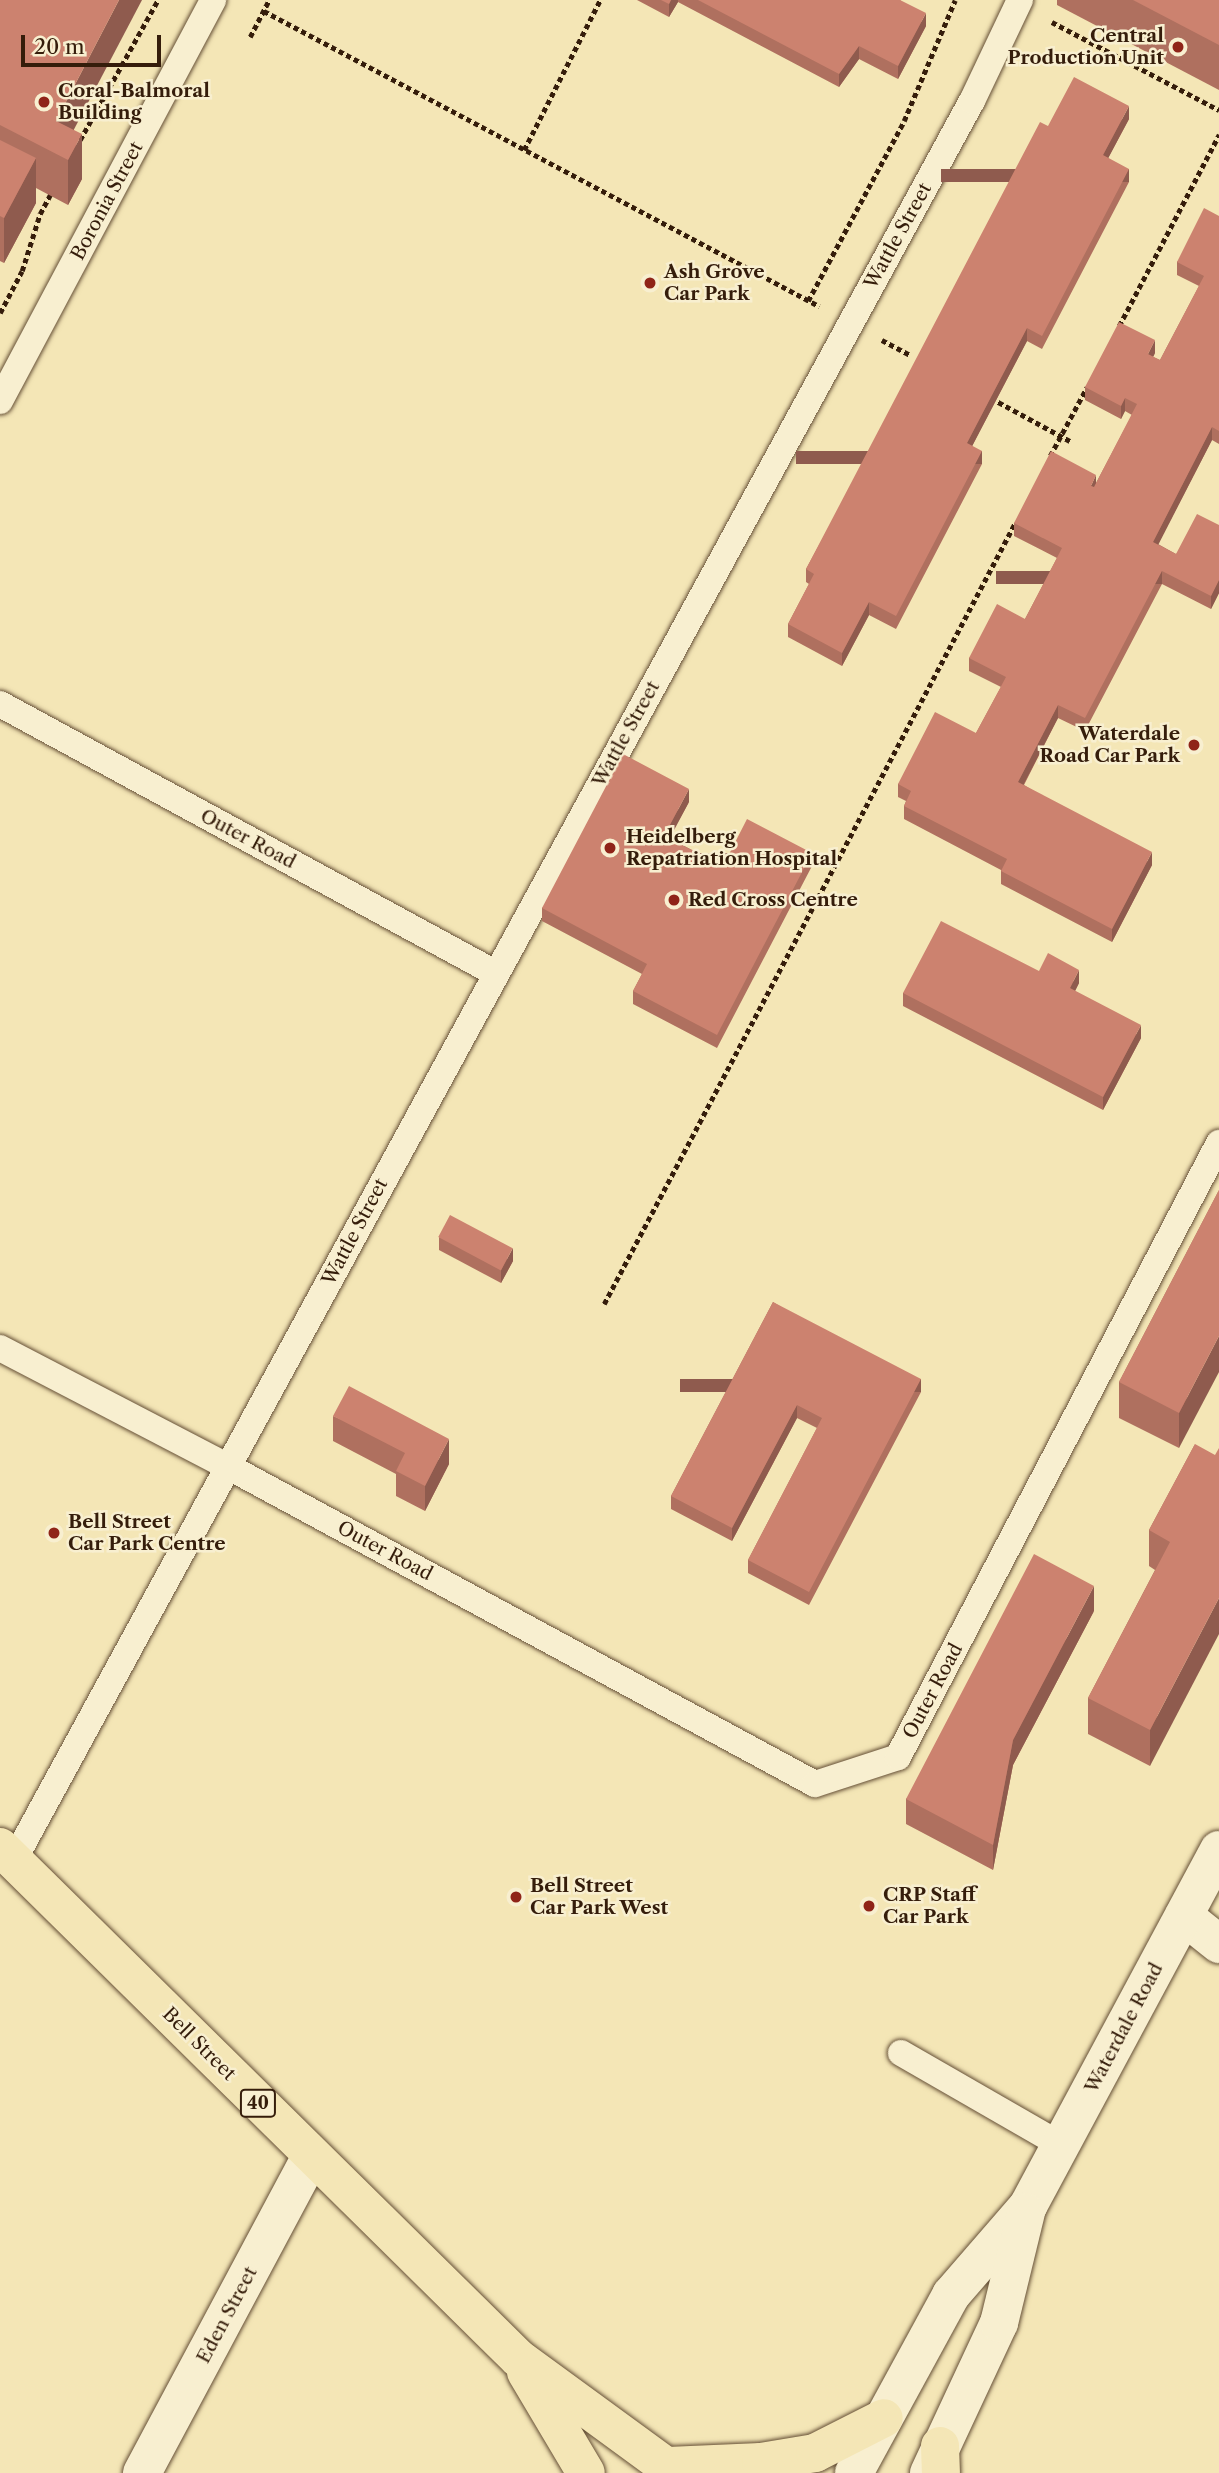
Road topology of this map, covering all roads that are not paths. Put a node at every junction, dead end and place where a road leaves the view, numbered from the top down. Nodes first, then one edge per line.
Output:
1 (213, 0) edge
2 (1019, 2) edge
3 (0, 401) edge
4 (0, 704) edge
5 (495, 973) junction
6 (1219, 1143) edge
7 (0, 1348) edge
8 (229, 1467) junction
9 (1219, 1850) edge
10 (7, 1853) edge
11 (1184, 1916) junction
12 (1219, 1944) edge
13 (901, 2053) dead end
14 (1061, 2145) junction
15 (312, 2156) junction
16 (1028, 2206) junction
17 (518, 2358) junction
18 (884, 2418) junction
19 (937, 2464) edge
20 (672, 2470) edge
21 (142, 2473) edge
22 (586, 2473) edge
23 (854, 2473) edge

1 - 3 lane, Boronia Street
2 - 5 lane, Wattle Street
4 - 5 lane, Outer Road
5 - 8 lane, Wattle Street
6 - 8 lane, Outer Road
7 - 8 lane, Outer Road
8 - 10 lane, Wattle Street
9 - 11 street, Waterdale Road
10 - 15 highway, Bell Street / 40
11 - 12 street
11 - 14 street, Waterdale Road
13 - 14 lane
14 - 16 street, Waterdale Road
15 - 17 highway, Bell Street / 40
15 - 21 street, Eden Street
16 - 18 street, Waterdale Road
16 - 19 street, Waterdale Road
17 - 20 highway, Bell Street / 40
17 - 22 highway, Bell Street / 40
18 - 20 highway
18 - 23 street, Waterdale Road

